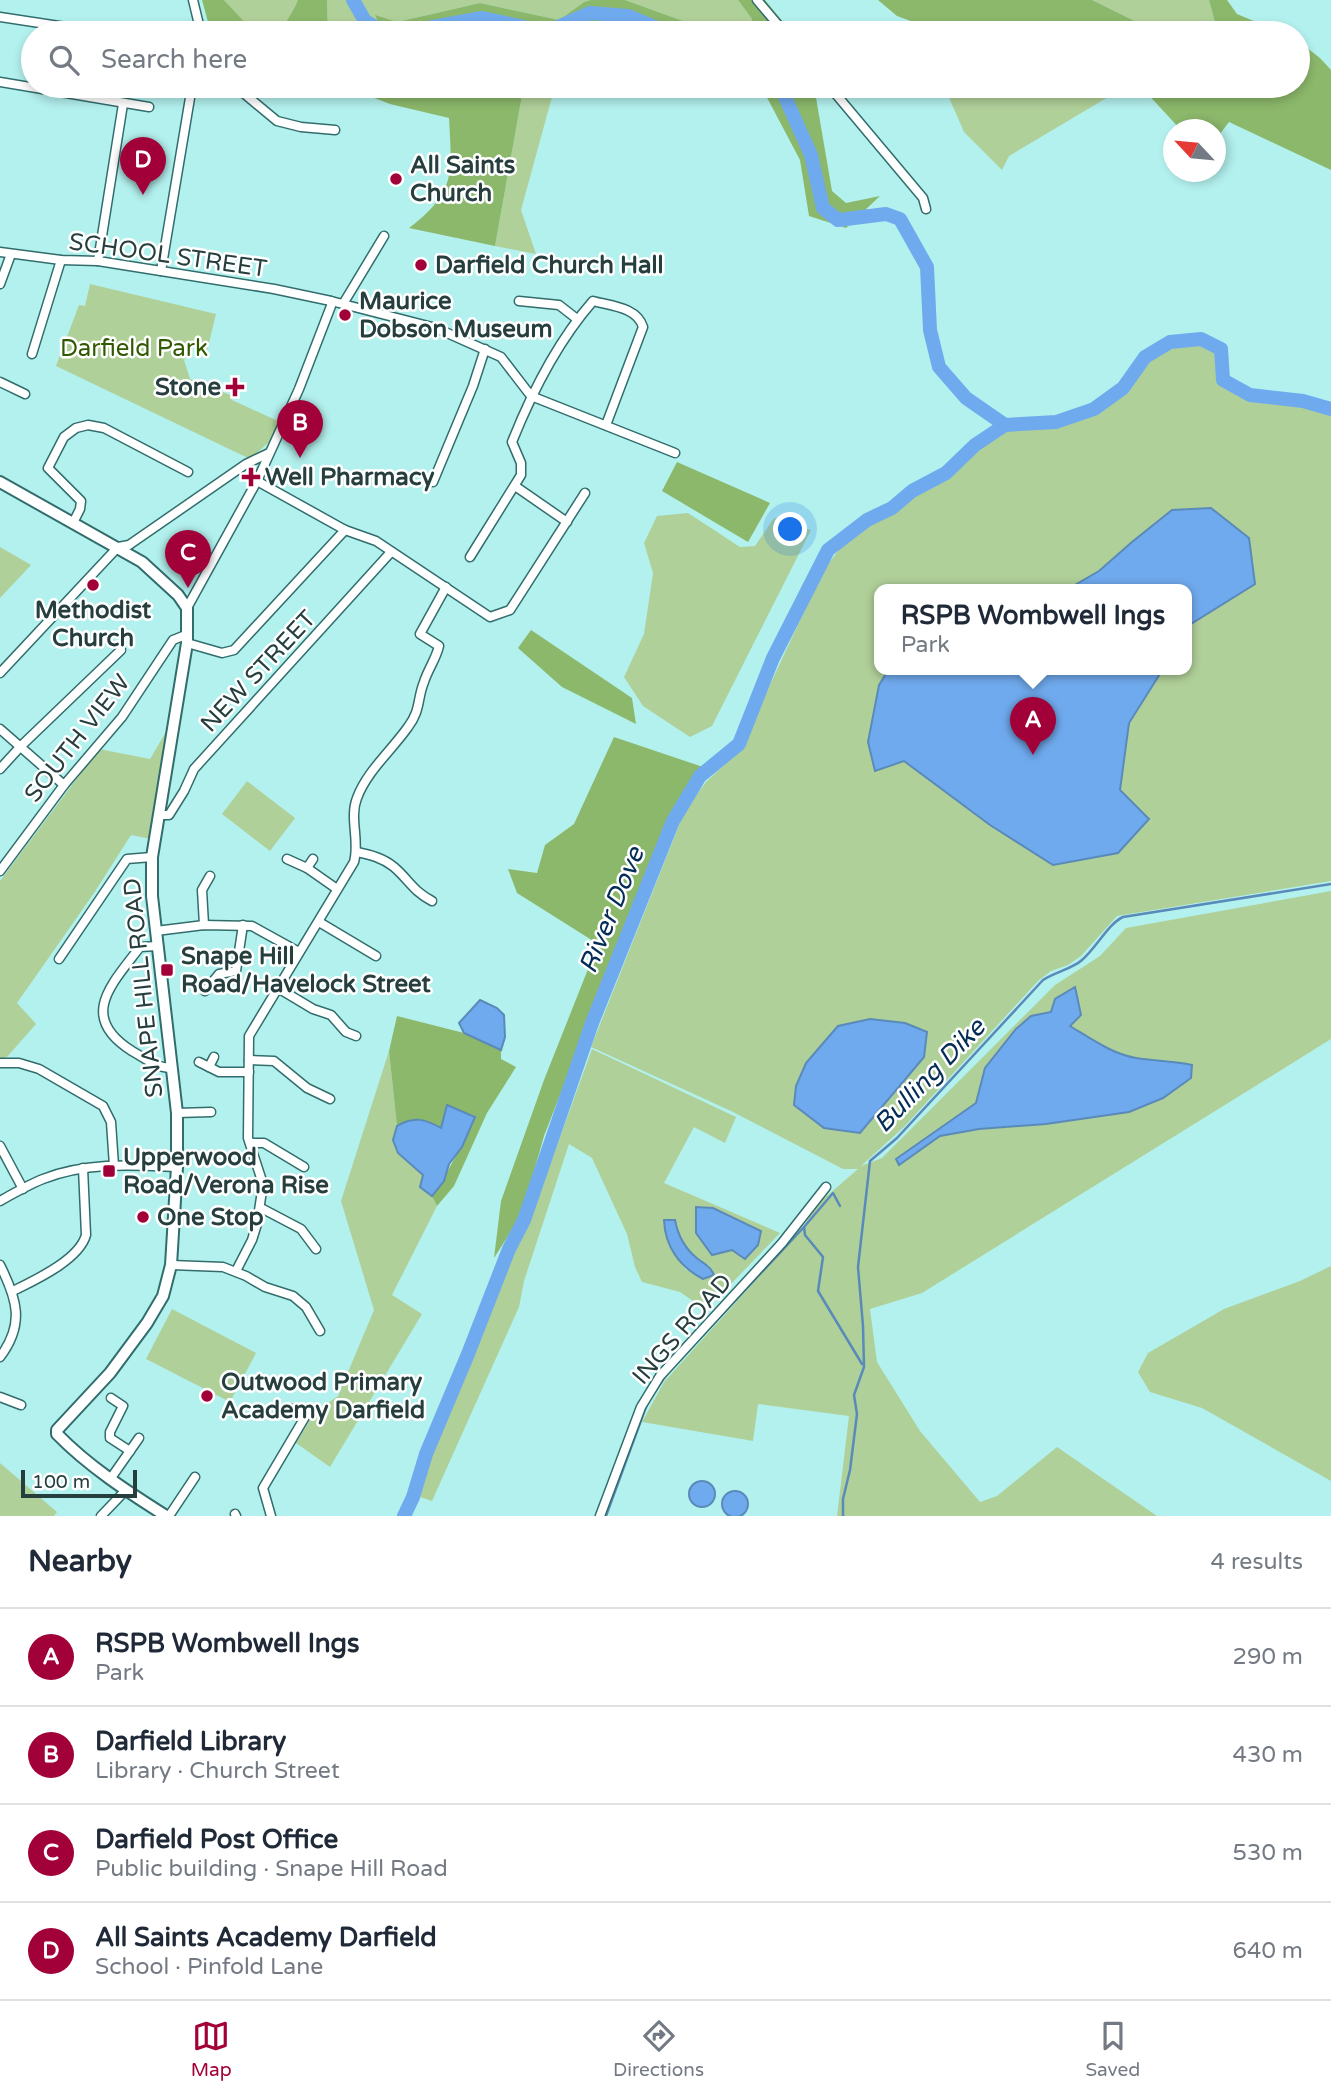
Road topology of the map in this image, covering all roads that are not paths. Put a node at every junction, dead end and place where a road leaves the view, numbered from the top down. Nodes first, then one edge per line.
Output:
1 (193, 0) edge
2 (757, 0) edge
3 (0, 18) edge
4 (21, 21) edge
5 (198, 21) edge
6 (775, 21) edge
7 (0, 82) edge
8 (21, 85) edge
9 (101, 98) edge
10 (189, 98) edge
11 (249, 98) edge
12 (839, 98) edge
13 (107, 99) joint
14 (123, 104) junction
15 (149, 107) dead end
16 (335, 130) dead end
17 (926, 209) dead end
18 (384, 236) dead end
19 (0, 252) edge
20 (11, 254) junction
21 (61, 260) junction
22 (98, 261) junction
23 (161, 271) junction
24 (0, 284) edge
25 (331, 300) junction
26 (519, 301) dead end
27 (343, 303) junction
28 (577, 319) junction
29 (485, 349) junction
30 (32, 354) dead end
31 (1, 385) edge
32 (25, 394) dead end
33 (531, 396) junction
34 (607, 425) junction
35 (269, 453) junction
36 (675, 453) dead end
37 (188, 472) dead end
38 (257, 481) junction
39 (0, 482) edge
40 (433, 482) dead end
41 (515, 486) junction
42 (585, 493) dead end
43 (567, 522) junction
44 (73, 523) junction
45 (345, 530) junction
46 (118, 547) junction
47 (391, 552) junction
48 (470, 557) dead end
49 (446, 587) junction
50 (187, 608) junction
51 (188, 639) junction
52 (121, 650) dead end
53 (0, 673) edge
54 (0, 729) edge
55 (21, 746) junction
56 (0, 769) edge
57 (64, 785) junction
58 (159, 815) junction
59 (357, 852) junction
60 (152, 857) junction
61 (288, 859) dead end
62 (313, 859) dead end
63 (307, 868) junction
64 (0, 871) edge
65 (210, 876) dead end
66 (337, 889) junction
67 (432, 901) dead end
68 (319, 922) junction
69 (204, 925) junction
70 (243, 925) junction
71 (156, 931) junction
72 (157, 946) junction
73 (299, 952) junction
74 (376, 956) dead end
75 (59, 960) dead end
76 (278, 988) junction
77 (205, 991) dead end
78 (356, 1036) dead end
79 (214, 1057) dead end
80 (249, 1060) junction
81 (199, 1062) dead end
82 (0, 1063) edge
83 (209, 1067) junction
84 (172, 1068) junction
85 (249, 1072) junction
86 (330, 1099) dead end
87 (211, 1112) dead end
88 (177, 1113) junction
89 (250, 1143) junction
90 (0, 1146) edge
91 (114, 1166) junction
92 (177, 1167) junction
93 (304, 1167) dead end
94 (83, 1168) junction
95 (826, 1186) dead end
96 (23, 1189) junction
97 (0, 1201) edge
98 (261, 1208) junction
99 (316, 1249) dead end
100 (0, 1265) edge
101 (171, 1265) junction
102 (236, 1271) junction
103 (13, 1291) junction
104 (320, 1331) dead end
105 (0, 1357) edge
106 (0, 1397) edge
107 (111, 1398) dead end
108 (21, 1405) dead end
109 (292, 1409) dead end
110 (139, 1438) dead end
111 (130, 1451) junction
112 (111, 1478) junction
113 (195, 1478) dead end
114 (126, 1490) junction
115 (101, 1516) edge
116 (167, 1516) edge
117 (271, 1516) edge
118 (600, 1516) edge

1 - 5 street
2 - 6 street
3 - 4 street
7 - 8 street
9 - 13 street
10 - 23 street
11 - 16 street
12 - 17 street
13 - 14 street
14 - 15 street
14 - 22 street
18 - 27 street
19 - 20 street, SCHOOL STREET
20 - 21 street, SCHOOL STREET
20 - 24 street
21 - 22 street, SCHOOL STREET
21 - 30 street
22 - 23 street, SCHOOL STREET
23 - 25 street, SCHOOL STREET
25 - 27 street, SCHOOL STREET
25 - 35 street
26 - 28 street
27 - 29 street, SCHOOL STREET
28 - 33 street
28 - 34 street
29 - 33 street, SCHOOL STREET
29 - 40 street
31 - 32 street
33 - 34 street
33 - 41 street
34 - 36 street
35 - 38 street
35 - 46 street
37 - 44 street
38 - 45 street
38 - 50 street
39 - 44 main road
41 - 43 street
41 - 48 street
42 - 43 street
43 - 49 street
44 - 46 main road
45 - 47 street
45 - 51 street
46 - 50 main road
46 - 53 street
47 - 49 street
47 - 58 street, NEW STREET
49 - 59 street
50 - 51 main road, SNAPE HILL ROAD
51 - 57 street, SOUTH VIEW
51 - 58 main road, SNAPE HILL ROAD
52 - 55 street
54 - 55 street
55 - 56 street
55 - 57 street
57 - 64 street, SOUTH VIEW
58 - 60 main road, SNAPE HILL ROAD
59 - 66 street
59 - 67 street
60 - 71 main road, SNAPE HILL ROAD
60 - 75 street
61 - 63 street
62 - 63 street
63 - 66 street
65 - 69 street
66 - 68 street
68 - 73 street
68 - 74 street
69 - 70 street
69 - 71 street
70 - 73 street
70 - 77 street
71 - 72 main road, SNAPE HILL ROAD
72 - 84 main road, SNAPE HILL ROAD
72 - 84 street
73 - 76 street
76 - 78 street
76 - 80 street
79 - 83 street
80 - 85 street
80 - 86 street
81 - 83 street
82 - 91 street
83 - 85 street
84 - 88 main road, SNAPE HILL ROAD
85 - 89 street
87 - 88 street
88 - 92 main road, SNAPE HILL ROAD
89 - 93 street
89 - 98 street
90 - 96 street
91 - 92 street
91 - 94 street
92 - 101 main road, SNAPE HILL ROAD
94 - 96 street
94 - 103 street
95 - 118 street, INGS ROAD
96 - 97 street
98 - 99 street
98 - 102 street
100 - 103 street
101 - 102 street
101 - 112 main road, SNAPE HILL ROAD
102 - 104 street
103 - 105 street
106 - 108 street
107 - 111 street
109 - 117 street
110 - 111 street
111 - 112 street
112 - 114 main road
113 - 116 street
114 - 115 street
114 - 116 main road

